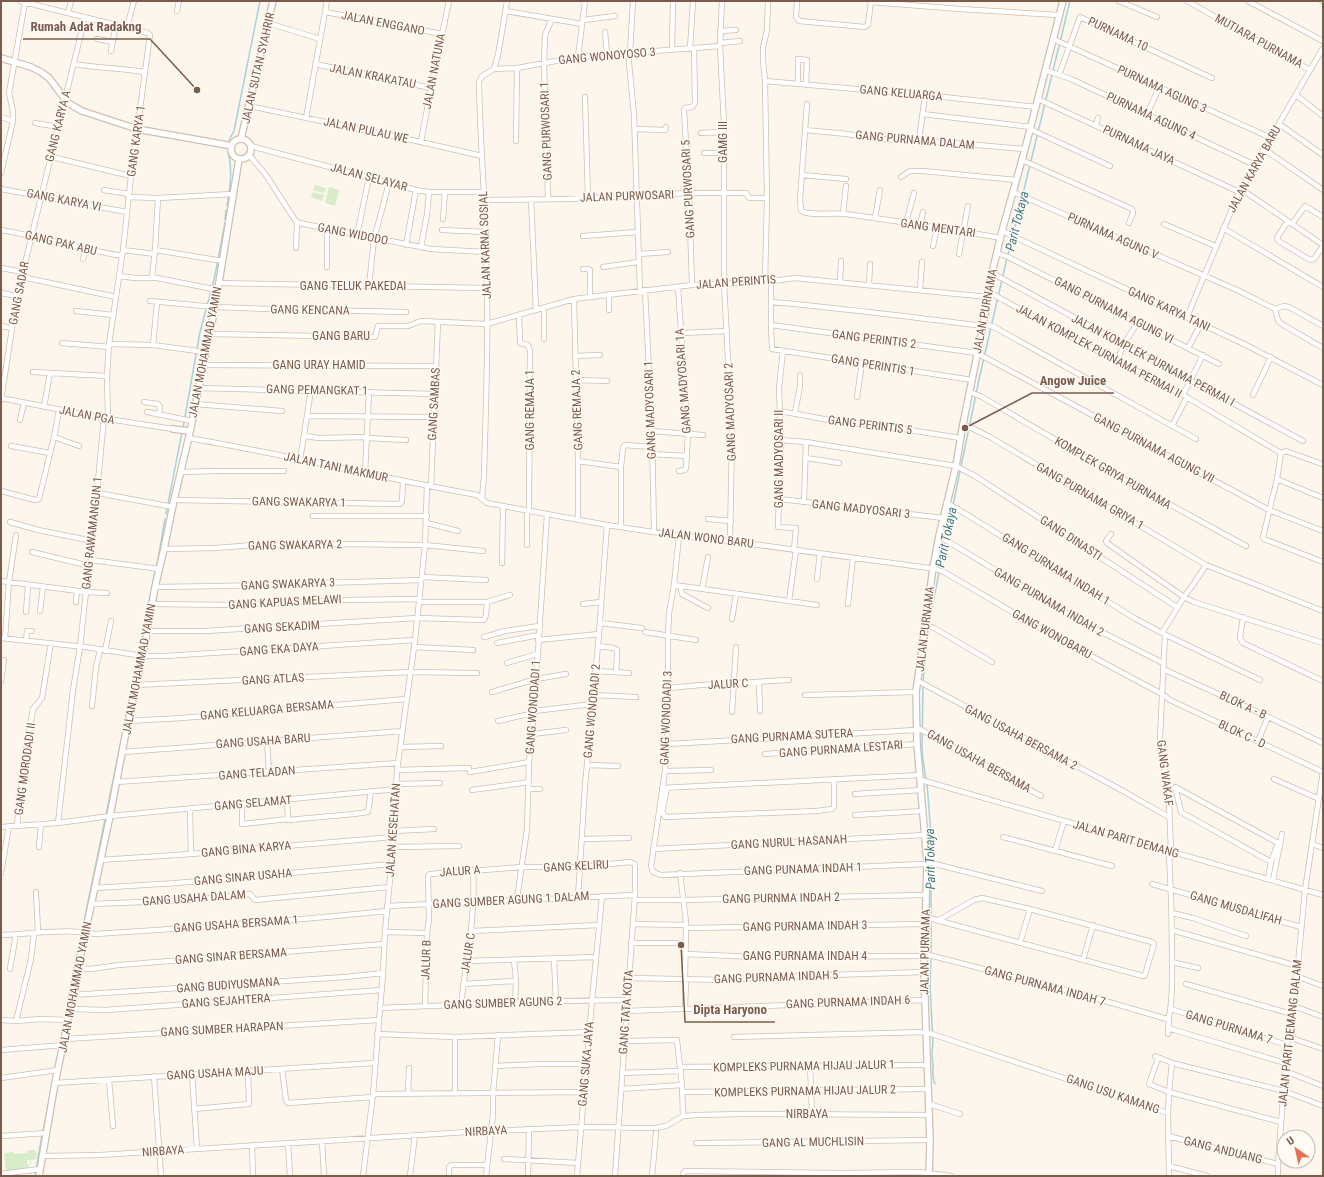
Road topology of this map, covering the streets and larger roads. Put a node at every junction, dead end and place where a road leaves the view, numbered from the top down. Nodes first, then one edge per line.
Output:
1 (71, 1) edge
2 (134, 1) edge
3 (179, 1) edge
4 (273, 1) edge
5 (327, 1) edge
6 (449, 1) edge
7 (507, 1) edge
8 (585, 1) edge
9 (633, 1) edge
10 (673, 1) edge
11 (693, 1) edge
12 (722, 1) edge
13 (768, 1) edge
14 (797, 1) edge
15 (871, 1) edge
16 (1063, 1) edge
17 (1119, 1) edge
18 (1187, 1) edge
19 (1248, 1) edge
20 (1259, 1) edge
21 (23, 2) edge
22 (1256, 6) junction
23 (177, 11) dead end
24 (506, 11) junction
25 (325, 12) junction
26 (68, 13) junction
27 (1059, 15) junction
28 (615, 16) dead end
29 (85, 17) junction
30 (1157, 17) dead end
31 (552, 19) junction
32 (582, 22) junction
33 (268, 23) junction
34 (116, 24) junction
35 (127, 27) junction
36 (736, 30) dead end
37 (720, 31) junction
38 (605, 32) dead end
39 (442, 34) junction
40 (97, 39) dead end
41 (320, 39) junction
42 (1055, 40) junction
43 (740, 41) dead end
44 (1323, 41) edge
45 (113, 42) junction
46 (720, 45) junction
47 (1069, 46) junction
48 (692, 49) junction
49 (672, 50) junction
50 (110, 51) dead end
51 (1322, 51) edge
52 (629, 52) junction
53 (607, 54) junction
54 (578, 57) junction
55 (1, 58) edge
56 (15, 62) junction
57 (544, 63) junction
58 (74, 64) junction
59 (315, 64) junction
60 (517, 68) junction
61 (494, 69) junction
62 (1046, 70) junction
63 (1310, 70) junction
64 (144, 72) junction
65 (1057, 74) junction
66 (1212, 78) dead end
67 (765, 81) junction
68 (798, 84) junction
69 (806, 85) junction
70 (430, 88) junction
71 (1159, 88) junction
72 (924, 95) junction
73 (1296, 95) junction
74 (585, 97) dead end
75 (65, 99) junction
76 (1040, 99) junction
77 (807, 104) dead end
78 (249, 106) junction
79 (1036, 107) junction
80 (923, 114) junction
81 (1147, 114) junction
82 (1323, 116) edge
83 (1, 118) edge
84 (306, 118) junction
85 (1098, 118) dead end
86 (13, 121) junction
87 (35, 123) dead end
88 (1279, 124) junction
89 (1096, 125) junction
90 (59, 127) junction
91 (666, 127) dead end
92 (137, 129) junction
93 (1031, 129) junction
94 (634, 130) junction
95 (805, 130) junction
96 (724, 132) junction
97 (701, 133) dead end
98 (243, 138) junction
99 (1270, 138) junction
100 (919, 140) junction
101 (516, 141) dead end
102 (421, 142) junction
103 (230, 146) junction
104 (1025, 149) junction
105 (1264, 149) junction
106 (251, 152) junction
107 (704, 153) dead end
108 (723, 153) junction
109 (1323, 155) edge
110 (482, 156) junction
111 (52, 157) junction
112 (238, 160) junction
113 (1023, 161) junction
114 (1255, 165) junction
115 (1110, 166) dead end
116 (1, 173) edge
117 (802, 175) junction
118 (131, 176) junction
119 (370, 177) junction
120 (901, 177) dead end
121 (846, 179) dead end
122 (1016, 180) junction
123 (389, 183) junction
124 (846, 186) dead end
125 (1, 189) edge
126 (104, 190) dead end
127 (416, 190) junction
128 (880, 190) dead end
129 (1240, 190) junction
130 (1323, 190) edge
131 (429, 192) junction
132 (445, 192) junction
133 (484, 192) junction
134 (689, 193) junction
135 (1014, 193) junction
136 (233, 194) junction
137 (723, 194) junction
138 (914, 194) dead end
139 (41, 195) junction
140 (128, 195) junction
141 (637, 196) junction
142 (158, 198) junction
143 (588, 198) junction
144 (766, 198) junction
145 (530, 199) junction
146 (548, 199) junction
147 (484, 200) junction
148 (968, 206) dead end
149 (127, 212) junction
150 (923, 212) dead end
151 (843, 214) junction
152 (1323, 217) edge
153 (442, 218) dead end
154 (875, 218) junction
155 (1290, 222) junction
156 (297, 223) junction
157 (906, 223) junction
158 (1129, 223) dead end
159 (1164, 224) dead end
160 (920, 225) junction
161 (937, 227) junction
162 (1223, 228) junction
163 (1, 230) edge
164 (327, 230) junction
165 (442, 230) dead end
166 (486, 232) junction
167 (638, 232) junction
168 (963, 232) junction
169 (1004, 232) junction
170 (357, 235) junction
171 (32, 236) junction
172 (584, 236) dead end
173 (1000, 238) junction
174 (374, 239) junction
175 (406, 245) junction
176 (1323, 245) edge
177 (933, 246) dead end
178 (1215, 246) junction
179 (421, 247) junction
180 (296, 248) dead end
181 (86, 249) junction
182 (123, 250) junction
183 (155, 252) junction
184 (486, 252) junction
185 (668, 252) dead end
186 (638, 254) junction
187 (959, 254) dead end
188 (999, 254) junction
189 (122, 256) junction
190 (83, 259) dead end
191 (841, 261) dead end
192 (223, 262) junction
193 (638, 262) junction
194 (922, 262) dead end
195 (870, 264) dead end
196 (326, 267) dead end
197 (603, 267) dead end
198 (1, 268) edge
199 (583, 269) dead end
200 (23, 274) junction
201 (995, 274) junction
202 (119, 276) junction
203 (1204, 276) junction
204 (153, 278) junction
205 (765, 282) junction
206 (771, 282) junction
207 (840, 282) junction
208 (219, 283) junction
209 (724, 283) junction
210 (869, 284) junction
211 (692, 285) junction
212 (369, 286) junction
213 (678, 286) junction
214 (1323, 287) edge
215 (487, 288) junction
216 (218, 290) junction
217 (643, 290) junction
218 (920, 290) junction
219 (1, 293) edge
220 (609, 294) junction
221 (990, 294) junction
222 (17, 296) junction
223 (116, 297) junction
224 (590, 297) junction
225 (574, 299) junction
226 (150, 302) dead end
227 (771, 302) junction
228 (157, 303) junction
229 (215, 307) junction
230 (544, 308) junction
231 (1275, 309) junction
232 (536, 310) junction
233 (609, 310) dead end
234 (76, 311) dead end
235 (406, 312) dead end
236 (113, 315) junction
237 (519, 315) junction
238 (1187, 317) junction
239 (438, 322) junction
240 (1138, 322) junction
241 (487, 324) junction
242 (1201, 324) junction
243 (771, 325) junction
244 (985, 325) junction
245 (1, 326) edge
246 (1323, 326) edge
247 (12, 328) junction
248 (727, 331) junction
249 (681, 333) junction
250 (209, 334) junction
251 (544, 339) dead end
252 (62, 343) dead end
253 (1124, 344) junction
254 (153, 345) junction
255 (109, 346) junction
256 (1188, 348) junction
257 (1323, 348) edge
258 (783, 351) junction
259 (205, 352) junction
260 (979, 353) junction
261 (600, 355) dead end
262 (575, 356) junction
263 (1203, 356) junction
264 (1271, 357) junction
265 (990, 358) joint
266 (1117, 360) junction
267 (862, 363) junction
268 (1219, 364) dead end
269 (203, 365) junction
270 (436, 366) junction
271 (33, 372) dead end
272 (50, 373) junction
273 (800, 375) dead end
274 (107, 376) junction
275 (576, 380) junction
276 (972, 380) junction
277 (1190, 380) junction
278 (607, 381) dead end
279 (1323, 385) edge
280 (198, 388) junction
281 (311, 390) junction
282 (369, 392) junction
283 (972, 393) junction
284 (435, 394) junction
285 (1253, 395) dead end
286 (1185, 396) junction
287 (857, 397) dead end
288 (1, 399) edge
289 (24, 402) junction
290 (144, 402) dead end
291 (195, 404) junction
292 (44, 407) junction
293 (59, 410) junction
294 (780, 410) junction
295 (282, 411) dead end
296 (147, 412) dead end
297 (795, 413) junction
298 (159, 414) junction
299 (308, 416) junction
300 (369, 416) junction
301 (434, 417) junction
302 (106, 419) junction
303 (20, 420) dead end
304 (191, 421) junction
305 (964, 425) junction
306 (1172, 426) junction
307 (173, 429) joint
308 (652, 430) junction
309 (190, 431) junction
310 (688, 434) junction
311 (703, 435) dead end
312 (305, 436) junction
313 (54, 437) junction
314 (368, 437) junction
315 (188, 438) junction
316 (960, 438) junction
317 (1196, 439) dead end
318 (406, 440) dead end
319 (781, 440) junction
320 (1303, 441) dead end
321 (806, 442) junction
322 (11, 446) dead end
323 (79, 446) dead end
324 (652, 447) junction
325 (50, 453) junction
326 (1281, 453) junction
327 (652, 454) junction
328 (687, 456) junction
329 (806, 458) junction
330 (300, 460) junction
331 (578, 461) junction
332 (839, 463) dead end
333 (1322, 464) edge
334 (957, 466) junction
335 (621, 467) junction
336 (284, 471) dead end
337 (679, 471) dead end
338 (180, 472) junction
339 (365, 473) junction
340 (1277, 480) junction
341 (403, 481) junction
342 (429, 486) junction
343 (1, 491) edge
344 (98, 493) junction
345 (482, 498) junction
346 (1323, 498) edge
347 (780, 499) junction
348 (174, 500) junction
349 (804, 502) junction
350 (948, 504) junction
351 (503, 506) junction
352 (173, 507) junction
353 (1269, 510) junction
354 (528, 511) junction
355 (547, 515) junction
356 (313, 516) dead end
357 (427, 516) junction
358 (943, 518) junction
359 (708, 519) dead end
360 (578, 520) junction
361 (730, 521) junction
362 (10, 522) dead end
363 (427, 523) junction
364 (607, 525) junction
365 (621, 527) junction
366 (458, 531) dead end
367 (654, 531) junction
368 (1323, 531) edge
369 (1111, 534) dead end
370 (16, 535) dead end
371 (679, 536) junction
372 (941, 538) junction
373 (93, 541) junction
374 (730, 541) junction
375 (425, 545) junction
376 (527, 546) dead end
377 (1246, 546) dead end
378 (164, 549) junction
379 (795, 550) junction
380 (483, 551) dead end
381 (32, 552) dead end
382 (820, 553) junction
383 (708, 557) dead end
384 (853, 558) junction
385 (91, 560) junction
386 (1323, 562) edge
387 (502, 563) dead end
388 (1206, 565) junction
389 (90, 566) junction
390 (934, 568) junction
391 (160, 570) junction
392 (421, 578) junction
393 (817, 579) dead end
394 (486, 580) dead end
395 (1, 581) edge
396 (9, 582) junction
397 (28, 585) junction
398 (674, 585) junction
399 (155, 586) junction
400 (680, 586) junction
401 (44, 587) junction
402 (702, 589) junction
403 (77, 591) junction
404 (86, 592) junction
405 (108, 593) dead end
406 (736, 594) junction
407 (510, 595) dead end
408 (1184, 597) junction
409 (790, 600) junction
410 (419, 601) junction
411 (76, 602) dead end
412 (486, 602) junction
413 (602, 602) junction
414 (152, 604) junction
415 (583, 604) dead end
416 (848, 604) dead end
417 (817, 605) dead end
418 (1177, 607) junction
419 (708, 608) dead end
420 (40, 611) dead end
421 (1323, 611) edge
422 (26, 612) dead end
423 (1243, 617) junction
424 (417, 618) junction
425 (732, 619) dead end
426 (111, 621) dead end
427 (600, 623) junction
428 (539, 626) junction
429 (926, 626) junction
430 (32, 631) dead end
431 (147, 631) junction
432 (599, 634) junction
433 (1164, 634) junction
434 (668, 636) junction
435 (484, 637) dead end
436 (538, 637) junction
437 (3, 638) edge
438 (415, 640) junction
439 (696, 640) dead end
440 (26, 641) junction
441 (497, 643) dead end
442 (1323, 643) edge
443 (51, 644) junction
444 (598, 646) junction
445 (80, 647) junction
446 (414, 647) junction
447 (736, 647) dead end
448 (472, 650) dead end
449 (103, 651) junction
450 (537, 654) junction
451 (143, 656) junction
452 (4, 660) dead end
453 (992, 662) dead end
454 (507, 663) dead end
455 (1163, 663) junction
456 (1163, 669) junction
457 (595, 671) junction
458 (410, 672) junction
459 (616, 672) junction
460 (477, 673) dead end
461 (629, 673) dead end
462 (566, 674) dead end
463 (536, 679) junction
464 (789, 680) dead end
465 (1260, 680) dead end
466 (1, 681) edge
467 (1323, 681) edge
468 (759, 682) junction
469 (919, 682) junction
470 (734, 684) junction
471 (136, 685) junction
472 (668, 688) junction
473 (492, 692) dead end
474 (916, 692) junction
475 (1162, 694) junction
476 (594, 695) junction
477 (805, 695) dead end
478 (636, 697) dead end
479 (406, 699) junction
480 (592, 704) junction
481 (92, 706) dead end
482 (760, 711) dead end
483 (534, 712) junction
484 (732, 712) dead end
485 (1268, 716) junction
486 (128, 721) junction
487 (498, 721) dead end
488 (919, 729) junction
489 (566, 730) dead end
490 (403, 731) junction
491 (532, 734) junction
492 (267, 740) junction
493 (1258, 741) junction
494 (1323, 743) edge
495 (667, 744) junction
496 (917, 744) junction
497 (441, 746) dead end
498 (400, 747) junction
499 (123, 752) junction
500 (765, 754) dead end
501 (529, 762) junction
502 (398, 763) junction
503 (588, 765) junction
504 (618, 766) dead end
505 (397, 770) junction
506 (711, 770) dead end
507 (269, 772) junction
508 (665, 772) junction
509 (1323, 772) edge
510 (834, 778) junction
511 (923, 779) junction
512 (1274, 779) dead end
513 (116, 782) junction
514 (529, 782) junction
515 (440, 783) dead end
516 (397, 786) junction
517 (665, 788) junction
518 (529, 789) junction
519 (540, 789) dead end
520 (472, 790) dead end
521 (921, 790) junction
522 (371, 792) junction
523 (855, 794) dead end
524 (1041, 796) dead end
525 (287, 800) junction
526 (1320, 801) edge
527 (242, 803) junction
528 (190, 809) junction
529 (923, 811) junction
530 (854, 815) dead end
531 (110, 816) junction
532 (1169, 817) junction
533 (288, 819) junction
534 (1064, 822) junction
535 (58, 823) junction
536 (41, 824) junction
537 (9, 826) junction
538 (17, 826) junction
539 (1, 827) edge
540 (434, 829) dead end
541 (393, 831) junction
542 (1282, 834) dead end
543 (925, 835) junction
544 (393, 837) junction
545 (1003, 837) dead end
546 (582, 838) junction
547 (629, 838) dead end
548 (1312, 844) junction
549 (459, 846) dead end
550 (39, 847) dead end
551 (392, 847) junction
552 (1323, 848) edge
553 (653, 849) junction
554 (1055, 851) junction
555 (1170, 851) junction
556 (191, 854) junction
557 (100, 860) junction
558 (630, 862) joint
559 (1271, 862) junction
560 (929, 863) junction
561 (391, 864) junction
562 (1112, 866) dead end
563 (522, 867) junction
564 (581, 867) junction
565 (473, 870) junction
566 (1, 873) edge
567 (680, 873) junction
568 (1268, 879) junction
569 (1273, 880) junction
570 (1152, 884) dead end
571 (389, 887) junction
572 (95, 888) junction
573 (1171, 889) junction
574 (1305, 890) junction
575 (1042, 891) dead end
576 (36, 892) dead end
577 (926, 895) junction
578 (1323, 895) edge
579 (602, 896) junction
580 (578, 897) junction
581 (635, 898) junction
582 (517, 899) junction
583 (683, 900) junction
584 (474, 901) junction
585 (91, 904) junction
586 (429, 904) junction
587 (387, 908) junction
588 (1030, 909) junction
589 (1172, 913) junction
590 (927, 918) junction
591 (937, 920) junction
592 (633, 924) junction
593 (925, 924) junction
594 (599, 925) junction
595 (1093, 925) junction
596 (686, 927) junction
597 (1301, 927) junction
598 (1172, 930) junction
599 (471, 931) junction
600 (86, 932) junction
601 (385, 932) junction
602 (36, 933) junction
603 (427, 933) junction
604 (16, 934) junction
605 (1, 935) edge
606 (1246, 936) dead end
607 (686, 943) junction
608 (1020, 943) junction
609 (384, 944) junction
610 (631, 944) junction
611 (686, 954) junction
612 (928, 955) junction
613 (596, 957) junction
614 (554, 959) junction
615 (514, 960) junction
616 (1083, 960) junction
617 (466, 961) junction
618 (1172, 962) junction
619 (1297, 966) junction
620 (78, 968) junction
621 (1198, 968) dead end
622 (10, 969) dead end
623 (924, 972) junction
624 (383, 974) junction
625 (1296, 976) junction
626 (629, 978) junction
627 (686, 980) junction
628 (516, 981) junction
629 (463, 984) junction
630 (1186, 984) dead end
631 (1323, 986) edge
632 (382, 990) junction
633 (72, 995) junction
634 (627, 1000) junction
635 (925, 1000) junction
636 (556, 1001) junction
637 (592, 1001) junction
638 (515, 1003) junction
639 (461, 1005) junction
640 (425, 1006) junction
641 (1294, 1006) junction
642 (380, 1008) junction
643 (685, 1008) junction
644 (70, 1009) junction
645 (1171, 1010) junction
646 (626, 1011) junction
647 (1292, 1014) junction
648 (1169, 1017) junction
649 (1323, 1017) edge
650 (1, 1020) edge
651 (68, 1020) junction
652 (379, 1020) junction
653 (16, 1021) junction
654 (1171, 1029) dead end
655 (589, 1032) junction
656 (930, 1033) junction
657 (378, 1034) junction
658 (1168, 1034) dead end
659 (498, 1035) junction
660 (734, 1036) dead end
661 (456, 1037) junction
662 (1289, 1037) junction
663 (624, 1041) junction
664 (64, 1042) junction
665 (1288, 1045) junction
666 (1323, 1049) edge
667 (1, 1050) edge
668 (376, 1063) junction
669 (1172, 1063) junction
670 (1285, 1063) junction
671 (586, 1064) junction
672 (810, 1065) junction
673 (927, 1065) junction
674 (496, 1066) junction
675 (409, 1068) dead end
676 (282, 1069) junction
677 (681, 1069) junction
678 (58, 1070) junction
679 (248, 1071) junction
680 (1285, 1071) junction
681 (622, 1073) junction
682 (192, 1074) junction
683 (154, 1076) junction
684 (1, 1078) edge
685 (109, 1080) junction
686 (55, 1083) junction
687 (682, 1085) junction
688 (1323, 1086) edge
689 (621, 1089) junction
690 (928, 1089) junction
691 (812, 1091) junction
692 (1284, 1091) junction
693 (584, 1092) junction
694 (682, 1092) junction
695 (1169, 1092) junction
696 (455, 1093) junction
697 (493, 1093) junction
698 (408, 1094) junction
699 (373, 1096) junction
700 (928, 1104) junction
701 (1323, 1106) edge
702 (194, 1109) junction
703 (1168, 1113) junction
704 (812, 1114) junction
705 (960, 1114) dead end
706 (928, 1115) junction
707 (683, 1116) junction
708 (1281, 1122) junction
709 (113, 1126) dead end
710 (581, 1127) junction
711 (619, 1128) junction
712 (529, 1129) junction
713 (1280, 1129) edge
714 (491, 1131) junction
715 (656, 1131) junction
716 (47, 1133) junction
717 (415, 1135) junction
718 (1, 1136) edge
719 (1168, 1136) junction
720 (368, 1138) junction
721 (930, 1140) junction
722 (322, 1141) junction
723 (288, 1143) junction
724 (696, 1143) dead end
725 (252, 1146) junction
726 (197, 1148) junction
727 (160, 1151) junction
728 (42, 1156) junction
729 (504, 1159) dead end
730 (528, 1160) junction
731 (578, 1163) junction
732 (1276, 1163) edge
733 (486, 1165) junction
734 (1169, 1166) junction
735 (40, 1169) junction
736 (1, 1174) edge
737 (929, 1174) edge
738 (253, 1175) edge
739 (38, 1176) edge
740 (161, 1176) edge
741 (290, 1176) edge
742 (324, 1176) edge
743 (363, 1176) edge
744 (410, 1176) edge
745 (449, 1176) edge
746 (486, 1176) edge
747 (528, 1176) edge
748 (577, 1176) edge
749 (615, 1176) edge
750 (652, 1176) edge
751 (683, 1176) edge
752 (951, 1176) edge
753 (1169, 1176) edge
754 (1207, 1176) edge

1 - 26 street
2 - 35 street
3 - 23 street
4 - 33 street, JALAN SUTAN SYAHRIR
5 - 25 street
6 - 39 street, JALAN NATUNA
7 - 24 street
8 - 32 street
9 - 52 street, GANG MADYOSARI 1
10 - 49 street
11 - 48 street
12 - 37 street, GAMG III
13 - 67 street
14 - 15 street
15 - 27 street
16 - 27 street, JALAN PURNAMA
17 - 30 street
18 - 63 street, MUTIARA PURNAMA
19 - 22 street
20 - 22 street
21 - 26 street, GANG KARYA 1
21 - 56 street
22 - 44 street
24 - 31 street
24 - 61 street
25 - 39 street, JALAN ENGGANO
25 - 41 street
26 - 29 street, GANG KARYA 1
27 - 42 street, JALAN PURNAMA
28 - 32 street
29 - 34 street, GANG KARYA 1
29 - 58 street, GANG KARYA A
31 - 32 street
31 - 57 street, GANG PURWOSARI 1
32 - 54 street
33 - 41 street
33 - 78 street, JALAN SUTAN SYAHRIR
34 - 35 street, GANG KARYA 1
34 - 45 street
35 - 64 street, GANG KARYA 1
36 - 37 street
37 - 46 street, GAMG III
38 - 53 street
39 - 70 street, JALAN NATUNA
40 - 45 street
41 - 59 street
42 - 47 street, PURNAMA AGUNG 3
42 - 62 street, JALAN PURNAMA
43 - 46 street, GANG WONOYOSO 3
45 - 50 street
46 - 48 street, GANG WONOYOSO 3
46 - 96 street, GAMG III
47 - 65 street, PURNAMA 10
47 - 66 street, PURNAMA 10
47 - 71 street, PURNAMA AGUNG 3
48 - 49 street, GANG WONOYOSO 3
48 - 134 street, GANG PURWOSARI 5
49 - 52 street, GANG WONOYOSO 3
51 - 63 street, JALAN KARYA BARU
52 - 53 street, GANG WONOYOSO 3
52 - 94 street, GANG MADYOSARI 1
53 - 54 street, GANG WONOYOSO 3
54 - 57 street, GANG WONOYOSO 3
55 - 56 street
56 - 75 street
56 - 86 street
57 - 60 street, GANG WONOYOSO 3
57 - 146 street, GANG PURWOSARI 1
58 - 64 street
58 - 75 street, GANG KARYA A
59 - 70 street, JALAN KRAKATAU
59 - 84 street
60 - 61 street, GANG WONOYOSO 3
60 - 101 street
61 - 110 street, JALAN KARNA SOSIAL
62 - 65 street, PURNAMA AGUNG 4
62 - 76 street, JALAN PURNAMA
63 - 73 street, JALAN KARYA BARU
64 - 92 street, GANG KARYA 1
65 - 81 street, PURNAMA AGUNG 4
67 - 68 street, GANG KELUARGA
67 - 144 street
68 - 69 street, GANG KELUARGA
68 - 69 street
69 - 72 street, GANG KELUARGA
70 - 102 street, JALAN NATUNA
71 - 81 street
71 - 99 street, PURNAMA AGUNG 3
72 - 79 street, GANG KELUARGA
72 - 80 street
73 - 82 street
73 - 88 street, JALAN KARYA BARU
74 - 143 street
75 - 90 street, GANG KARYA A
75 - 92 street
76 - 79 street, JALAN PURNAMA
76 - 89 street, PURNAMA JAYA
77 - 95 street
78 - 84 street, JALAN PULAU WE
78 - 98 street, JALAN SUTAN SYAHRIR
79 - 93 street, JALAN PURNAMA
80 - 93 street
80 - 100 street
81 - 114 street, PURNAMA AGUNG 4
83 - 86 street
84 - 102 street, JALAN PULAU WE
85 - 89 street
86 - 116 street
87 - 90 street
88 - 99 street, JALAN KARYA BARU
88 - 109 street
89 - 129 street, PURNAMA JAYA
90 - 111 street, GANG KARYA A
91 - 94 street
92 - 103 street
92 - 118 street, GANG KARYA 1
93 - 104 street, JALAN PURNAMA
93 - 115 street
94 - 141 street, GANG MADYOSARI 1
95 - 100 street, GANG PURNAMA DALAM
95 - 117 street
96 - 97 street
96 - 108 street, GAMG III
98 - 103 street
98 - 106 street
99 - 105 street, JALAN KARYA BARU
100 - 104 street, GANG PURNAMA DALAM
102 - 110 street, JALAN PULAU WE
103 - 112 street
104 - 113 street, JALAN PURNAMA
105 - 114 street, JALAN KARYA BARU
105 - 130 street
106 - 112 street
106 - 119 street, JALAN SELAYAR
106 - 156 street
107 - 108 street
108 - 137 street, GAMG III
110 - 133 street, JALAN KARNA SOSIAL
111 - 118 street
111 - 139 street, GANG KARYA A
112 - 136 street, JALAN MOHAMMAD YAMIN
113 - 122 street, JALAN PURNAMA
113 - 158 street
114 - 129 street, JALAN KARYA BARU
117 - 121 street
117 - 151 street, GANG MENTARI
118 - 140 street, GANG KARYA 1
119 - 123 street, JALAN SELAYAR
119 - 170 street
120 - 122 street
122 - 135 street, JALAN PURNAMA
123 - 127 street, JALAN SELAYAR
123 - 174 street
124 - 151 street
125 - 139 street, GANG KARYA VI
126 - 140 street
127 - 131 street, JALAN SELAYAR
127 - 175 street
128 - 154 street
129 - 155 street, PURNAMA JAYA
129 - 162 street, JALAN KARYA BARU
131 - 132 street, JALAN SELAYAR
131 - 179 street
132 - 133 street, JALAN SELAYAR
132 - 153 street
133 - 147 street, JALAN KARNA SOSIAL
134 - 137 street, JALAN PURWOSARI
134 - 141 street, JALAN PURWOSARI
134 - 211 street, GANG PURWOSARI 5
135 - 169 street, JALAN PURNAMA
135 - 203 street, PURNAMA AGUNG V
136 - 142 street
136 - 192 street, JALAN MOHAMMAD YAMIN
137 - 144 street, JALAN PURWOSARI
137 - 209 street, GAMG III
138 - 157 street
139 - 149 street, GANG KARYA VI
139 - 171 street, GANG KARYA A
140 - 142 street
140 - 149 street, GANG KARYA 1
141 - 143 street, JALAN PURWOSARI
141 - 167 street, GANG MADYOSARI 1
142 - 183 street
143 - 146 street, JALAN PURWOSARI
144 - 205 street
145 - 146 street, JALAN PURWOSARI
145 - 147 street, JALAN PURWOSARI
145 - 232 street
147 - 166 street, JALAN KARNA SOSIAL
148 - 168 street
149 - 182 street, GANG KARYA 1
150 - 160 street
151 - 154 street, GANG MENTARI
152 - 155 street
154 - 157 street, GANG MENTARI
155 - 176 street, PURNAMA JAYA
155 - 176 street
156 - 164 street, GANG WIDODO
156 - 180 street
157 - 160 street, GANG MENTARI
159 - 178 street
160 - 161 street, GANG MENTARI
161 - 168 street, GANG MENTARI
161 - 177 street
162 - 178 street, JALAN KARYA BARU
162 - 214 street
163 - 171 street, GANG PAK ABU
164 - 170 street, GANG WIDODO
164 - 196 street
165 - 166 street
166 - 184 street, JALAN KARNA SOSIAL
167 - 172 street
167 - 186 street, GANG MADYOSARI 1
168 - 173 street, GANG MENTARI
168 - 187 street
169 - 173 street, JALAN PURNAMA
169 - 238 street, GANG KARYA TANI
170 - 174 street, GANG WIDODO
171 - 181 street, GANG PAK ABU
171 - 200 street, GANG SADAR
173 - 188 street, JALAN PURNAMA
174 - 175 street, GANG WIDODO
174 - 212 street
175 - 179 street, GANG WIDODO
178 - 203 street, JALAN KARYA BARU
179 - 184 street, GANG WIDODO
181 - 189 street, GANG PAK ABU
181 - 190 street
182 - 183 street
182 - 189 street, GANG KARYA 1
183 - 192 street
183 - 204 street
184 - 215 street, JALAN KARNA SOSIAL
185 - 186 street
186 - 193 street, GANG MADYOSARI 1
188 - 201 street, JALAN PURNAMA
188 - 240 street, GANG PURNAMA AGUNG VI
189 - 202 street, GANG KARYA 1
191 - 207 street
192 - 208 street, JALAN MOHAMMAD YAMIN
193 - 197 street
193 - 217 street, GANG MADYOSARI 1
194 - 218 street
195 - 210 street
198 - 200 street
199 - 224 street
200 - 222 street, GANG SADAR
200 - 223 street
201 - 221 street, JALAN PURNAMA
201 - 253 street, JALAN KOMPLEK PURNAMA PERMAI I
202 - 204 street
202 - 223 street, GANG KARYA 1
203 - 231 street, PURNAMA AGUNG V
203 - 238 street, JALAN KARYA BARU
204 - 216 street
205 - 206 street, JALAN PERINTIS
205 - 209 street, JALAN PERINTIS
206 - 207 street, JALAN PERINTIS
206 - 227 street
207 - 210 street, JALAN PERINTIS
208 - 212 street, GANG TELUK PAKEDAI
208 - 216 street, JALAN MOHAMMAD YAMIN
209 - 211 street, JALAN PERINTIS
209 - 248 street, GANG MADYOSARI 2
210 - 218 street, JALAN PERINTIS
211 - 213 street, JALAN PERINTIS
212 - 215 street, GANG TELUK PAKEDAI
213 - 217 street, JALAN PERINTIS
213 - 249 street, GANG MADYOSARI 1A
215 - 241 street, JALAN KARNA SOSIAL
216 - 229 street, JALAN MOHAMMAD YAMIN
217 - 220 street, JALAN PERINTIS
217 - 308 street, GANG MADYOSARI 1
218 - 221 street, JALAN PERINTIS
219 - 222 street
220 - 224 street, JALAN PERINTIS
220 - 233 street
221 - 244 street, JALAN PURNAMA
221 - 266 street, JALAN KOMPLEK PURNAMA PERMAI II
222 - 247 street, GANG SADAR
223 - 236 street, GANG KARYA 1
224 - 225 street, JALAN PERINTIS
225 - 230 street, JALAN PERINTIS
225 - 262 street, GANG REMAJA 2
226 - 228 street, GANG KENCANA
227 - 243 street
227 - 244 street, JALAN PERINTIS
228 - 229 street, GANG KENCANA
228 - 254 street
229 - 235 street, GANG KENCANA
229 - 250 street, JALAN MOHAMMAD YAMIN
230 - 232 street, JALAN PERINTIS
230 - 251 street
231 - 246 street
231 - 257 street
232 - 237 street, JALAN PERINTIS
234 - 236 street
236 - 255 street, GANG KARYA 1
237 - 241 street, JALAN PERINTIS
237 - 354 street, GANG REMAJA 1
238 - 242 street, GANG KARYA TANI
239 - 241 street, GANG BARU
239 - 250 street, GANG BARU
239 - 270 street, GANG SAMBAS
240 - 253 street
240 - 256 street, GANG PURNAMA AGUNG VI
241 - 345 street, JALAN KARNA SOSIAL
242 - 256 street
242 - 264 street, GANG KARYA TANI
243 - 258 street, GANG PERINTIS 1
243 - 260 street, GANG PERINTIS 2
244 - 260 street, JALAN PURNAMA
244 - 306 street, JALAN PERINTIS
245 - 247 street
247 - 288 street, GANG SADAR
248 - 249 street
248 - 361 street, GANG MADYOSARI 2
249 - 310 street, GANG MADYOSARI 1A
250 - 259 street, JALAN MOHAMMAD YAMIN
252 - 255 street
253 - 266 street
253 - 277 street, JALAN KOMPLEK PURNAMA PERMAI I
254 - 255 street
254 - 259 street
255 - 274 street, GANG KARYA 1
256 - 263 street, GANG PURNAMA AGUNG VI
258 - 267 street, GANG PERINTIS 1
258 - 294 street, GANG MADYOSARI II
259 - 269 street, JALAN MOHAMMAD YAMIN
260 - 265 street, GANG PERINTIS 2
260 - 276 street, JALAN PURNAMA
261 - 262 street
262 - 275 street, GANG REMAJA 2
263 - 268 street, GANG PURNAMA AGUNG VI
263 - 277 street
264 - 279 street, GANG KARYA TANI
264 - 285 street
265 - 353 street, GANG PURNAMA AGUNG VII
266 - 286 street, JALAN KOMPLEK PURNAMA PERMAI II
267 - 276 street, GANG PERINTIS 1
267 - 287 street
269 - 270 street, GANG URAY HAMID
269 - 280 street, JALAN MOHAMMAD YAMIN
270 - 284 street, GANG SAMBAS
271 - 272 street
272 - 274 street
272 - 292 street
273 - 297 street
274 - 302 street, GANG RAWAMANGUN 1
275 - 278 street
275 - 331 street, GANG REMAJA 2
276 - 283 street, JALAN PURNAMA
277 - 286 street
277 - 320 street, JALAN KOMPLEK PURNAMA PERMAI I
280 - 281 street, GANG PEMANGKAT 1
280 - 291 street, JALAN MOHAMMAD YAMIN
281 - 282 street, GANG PEMANGKAT 1
281 - 299 street
282 - 284 street, GANG PEMANGKAT 1
282 - 300 street
283 - 305 street, JALAN PURNAMA
283 - 377 street, KOMPLEK GRIYA PURNAMA
284 - 301 street, GANG SAMBAS
286 - 306 street
286 - 326 street, JALAN KOMPLEK PURNAMA PERMAI II
288 - 289 street, JALAN PGA
289 - 292 street, JALAN PGA
289 - 303 street
290 - 298 street
291 - 295 street
291 - 304 street, JALAN MOHAMMAD YAMIN
292 - 293 street, JALAN PGA
293 - 302 street, JALAN PGA
293 - 313 street
294 - 297 street, GANG PERINTIS 5
294 - 319 street, GANG MADYOSARI II
296 - 298 street
297 - 316 street, GANG PERINTIS 5
298 - 304 street
299 - 300 street
299 - 312 street
300 - 301 street
300 - 314 street
301 - 342 street, GANG SAMBAS
302 - 307 street, JALAN PGA
302 - 344 street, GANG RAWAMANGUN 1
304 - 309 street, JALAN MOHAMMAD YAMIN
305 - 316 street, JALAN PURNAMA
305 - 388 street, GANG PURNAMA GRIYA 1
306 - 317 street, JALAN PERINTIS
307 - 309 street
308 - 310 street
308 - 324 street, GANG MADYOSARI 1
309 - 315 street, JALAN MOHAMMAD YAMIN
310 - 311 street
310 - 328 street, GANG MADYOSARI 1A
312 - 314 street
312 - 330 street
313 - 323 street
313 - 325 street
314 - 318 street
314 - 339 street
315 - 330 street, JALAN TANI MAKMUR
315 - 338 street, JALAN MOHAMMAD YAMIN
316 - 334 street, JALAN PURNAMA
319 - 321 street, GANG DINASTI
319 - 347 street, GANG MADYOSARI II
321 - 329 street
321 - 334 street, GANG DINASTI
322 - 325 street
324 - 327 street, GANG MADYOSARI 1
324 - 335 street
325 - 343 street
326 - 333 street
326 - 340 street
327 - 328 street
327 - 367 street, GANG MADYOSARI 1
328 - 337 street, GANG MADYOSARI 1A
329 - 332 street
329 - 349 street
330 - 339 street, JALAN TANI MAKMUR
331 - 335 street
331 - 360 street, GANG REMAJA 2
334 - 350 street, JALAN PURNAMA
334 - 418 street, GANG DINASTI
335 - 365 street
336 - 338 street
338 - 348 street, JALAN MOHAMMAD YAMIN
339 - 341 street, JALAN TANI MAKMUR
340 - 346 street
340 - 353 street
341 - 342 street, JALAN TANI MAKMUR
341 - 348 street, GANG SWAKARYA 1
342 - 345 street, JALAN TANI MAKMUR
342 - 357 street, JALAN KESEHATAN
344 - 352 street
344 - 373 street, GANG RAWAMANGUN 1
345 - 351 street, JALAN WONO BARU
347 - 349 street, GANG MADYOSARI 3
347 - 379 street, GANG MADYOSARI II
348 - 352 street, JALAN MOHAMMAD YAMIN
349 - 358 street, GANG MADYOSARI 3
350 - 358 street, JALAN PURNAMA
350 - 433 street, GANG PURNAMA INDAH 1
351 - 354 street, JALAN WONO BARU
351 - 387 street
352 - 378 street, JALAN MOHAMMAD YAMIN
353 - 368 street, GANG PURNAMA AGUNG VII
353 - 386 street
354 - 355 street, JALAN WONO BARU
354 - 376 street
355 - 360 street, JALAN WONO BARU
355 - 428 street, GANG WONODADI 1
356 - 357 street
357 - 363 street, JALAN KESEHATAN
358 - 372 street, JALAN PURNAMA
359 - 361 street
360 - 364 street, JALAN WONO BARU
361 - 374 street, GANG MADYOSARI 2
362 - 373 street
363 - 366 street
363 - 375 street, JALAN KESEHATAN
364 - 365 street, JALAN WONO BARU
364 - 413 street, GANG WONODADI 2
365 - 367 street, JALAN WONO BARU
367 - 371 street, JALAN WONO BARU
369 - 408 street
370 - 396 street
371 - 374 street, JALAN WONO BARU
371 - 398 street, GANG WONODADI 3
372 - 390 street, JALAN PURNAMA
372 - 455 street, GANG PURNAMA INDAH 2
373 - 385 street, GANG RAWAMANGUN 1
374 - 379 street, JALAN WONO BARU
375 - 378 street, GANG SWAKARYA 2
375 - 380 street, GANG SWAKARYA 2
375 - 392 street, JALAN KESEHATAN
378 - 391 street, JALAN MOHAMMAD YAMIN
379 - 382 street, JALAN WONO BARU
379 - 409 street
381 - 389 street
382 - 384 street, JALAN WONO BARU
382 - 393 street
383 - 402 street
384 - 390 street, JALAN WONO BARU
384 - 416 street
385 - 389 street, GANG RAWAMANGUN 1
385 - 391 street
388 - 408 street
388 - 421 street, GANG PURNAMA GRIYA 1
389 - 404 street, GANG RAWAMANGUN 1
390 - 429 street, JALAN PURNAMA
390 - 475 street, GANG WONOBARU
391 - 399 street, JALAN MOHAMMAD YAMIN
392 - 394 street
392 - 399 street, GANG SWAKARYA 3
392 - 410 street, JALAN KESEHATAN
395 - 396 street
396 - 397 street
396 - 437 street
397 - 401 street
397 - 422 street
398 - 400 street
398 - 434 street, GANG WONODADI 3
399 - 414 street, JALAN MOHAMMAD YAMIN
400 - 402 street
400 - 419 street
401 - 403 street
401 - 420 street
402 - 406 street
403 - 404 street
403 - 411 street
404 - 405 street
404 - 445 street, GANG RAWAMANGUN 1
406 - 409 street
406 - 425 street
407 - 412 street, GANG KAPUAS MELAWI
408 - 418 street
408 - 423 street
409 - 417 street
410 - 412 street, GANG KAPUAS MELAWI
410 - 414 street, GANG KAPUAS MELAWI
410 - 424 street, JALAN KESEHATAN
412 - 424 street, GANG SEKADIM
413 - 415 street
413 - 427 street, GANG WONODADI 2
414 - 431 street, JALAN MOHAMMAD YAMIN
418 - 433 street
423 - 442 street
423 - 467 street
424 - 431 street, GANG SEKADIM
424 - 438 street, JALAN KESEHATAN
426 - 449 street
427 - 432 street, GANG WONODADI 2
427 - 434 street
428 - 435 street
428 - 436 street, GANG WONODADI 1
429 - 453 street
429 - 469 street, JALAN PURNAMA
430 - 440 street
431 - 451 street, JALAN MOHAMMAD YAMIN
432 - 436 street
432 - 444 street, GANG WONODADI 2
433 - 455 street
433 - 465 street
434 - 439 street
434 - 472 street, GANG WONODADI 3
436 - 441 street
436 - 450 street, GANG WONODADI 1
437 - 440 street, GANG EKA DAYA
438 - 446 street, JALAN KESEHATAN
438 - 451 street, GANG EKA DAYA
440 - 443 street, GANG EKA DAYA
443 - 445 street, GANG EKA DAYA
443 - 538 street, GANG MORODADI II
444 - 457 street, GANG WONODADI 2
444 - 459 street
445 - 449 street, GANG EKA DAYA
445 - 535 street, GANG RAWAMANGUN 1
446 - 448 street
446 - 458 street, JALAN KESEHATAN
447 - 470 street
449 - 451 street, GANG EKA DAYA
449 - 481 street
450 - 454 street
450 - 463 street, GANG WONODADI 1
451 - 471 street, JALAN MOHAMMAD YAMIN
452 - 466 street
455 - 456 street
456 - 475 street
456 - 485 street, BLOK A - B
457 - 459 street
457 - 476 street, GANG WONODADI 2
458 - 460 street, GANG ATLAS
458 - 471 street, GANG ATLAS
458 - 479 street, JALAN KESEHATAN
459 - 461 street
462 - 463 street
463 - 473 street
463 - 483 street, GANG WONODADI 1
464 - 468 street, JALUR C
468 - 470 street, JALUR C
468 - 482 street
469 - 474 street, JALAN PURNAMA
469 - 532 street, GANG USAHA BERSAMA 2
470 - 472 street, JALUR C
470 - 484 street
471 - 486 street, JALAN MOHAMMAD YAMIN
472 - 495 street, GANG WONODADI 3
474 - 477 street
474 - 488 street, JALAN PURNAMA
475 - 493 street, BLOK C - D
475 - 532 street, GANG WAKAF
476 - 478 street
476 - 480 street, GANG WONODADI 2
479 - 486 street, GANG KELUARGA BERSAMA
479 - 490 street, JALAN KESEHATAN
480 - 483 street
480 - 503 street, GANG WONODADI 2
483 - 487 street
483 - 491 street, GANG WONODADI 1
485 - 493 street
485 - 494 street, BLOK A - B
486 - 499 street, JALAN MOHAMMAD YAMIN
488 - 495 street, GANG PURNAMA SUTERA
488 - 496 street, JALAN PURNAMA
488 - 524 street, GANG USAHA BERSAMA
489 - 491 street
490 - 492 street, GANG USAHA BARU
490 - 498 street, JALAN KESEHATAN
491 - 501 street, GANG WONODADI 1
492 - 499 street, GANG USAHA BARU
492 - 507 street
493 - 509 street, BLOK C - D
495 - 508 street, GANG WONODADI 3
496 - 500 street, GANG PURNAMA LESTARI
496 - 511 street, JALAN PURNAMA
497 - 498 street
498 - 502 street, JALAN KESEHATAN
499 - 513 street, JALAN MOHAMMAD YAMIN
501 - 505 street
501 - 514 street, GANG WONODADI 1
502 - 505 street, JALAN KESEHATAN
502 - 507 street, GANG TELADAN
503 - 504 street
503 - 546 street, GANG WONODADI 2
505 - 516 street, JALAN KESEHATAN
506 - 508 street
507 - 513 street, GANG TELADAN
508 - 517 street, GANG WONODADI 3
509 - 526 street, JALAN PARIT DEMANG DALAM
510 - 511 street, JALAN PARIT DEMANG
510 - 517 street, JALAN PARIT DEMANG
510 - 517 street
511 - 521 street, JALAN PURNAMA
511 - 534 street, JALAN PARIT DEMANG
512 - 526 street
513 - 531 street, JALAN MOHAMMAD YAMIN
514 - 518 street, GANG WONODADI 1
514 - 520 street
515 - 516 street, GANG SELAMAT
516 - 522 street, GANG SELAMAT
516 - 541 street, JALAN KESEHATAN
517 - 553 street, GANG WONODADI 3
518 - 519 street
518 - 563 street, GANG WONODADI 1
521 - 523 street
521 - 529 street, JALAN PURNAMA
522 - 525 street, GANG SELAMAT
522 - 533 street
525 - 527 street, GANG SELAMAT
525 - 533 street
526 - 548 street, JALAN PARIT DEMANG DALAM
527 - 528 street, GANG SELAMAT
527 - 533 street
528 - 531 street, GANG SELAMAT
528 - 556 street
529 - 530 street
529 - 543 street, JALAN PURNAMA
531 - 535 street, GANG SELAMAT
531 - 557 street, JALAN MOHAMMAD YAMIN
532 - 555 street, GANG WAKAF
534 - 554 street
534 - 555 street, JALAN PARIT DEMANG
535 - 536 street, GANG SELAMAT
536 - 538 street, GANG SELAMAT
536 - 550 street
537 - 538 street, GANG SELAMAT
537 - 539 street, GANG SELAMAT
537 - 566 street
540 - 541 street
541 - 544 street, JALAN KESEHATAN
542 - 569 street
543 - 553 street, GANG NURUL HASANAH
543 - 560 street, JALAN PURNAMA
544 - 551 street, JALAN KESEHATAN
544 - 556 street, GANG BINA KARYA
545 - 554 street
546 - 547 street
546 - 564 street, GANG WONODADI 2
548 - 552 street
548 - 574 street, JALAN PARIT DEMANG DALAM
549 - 551 street
551 - 561 street, JALAN KESEHATAN
553 - 567 street, GANG WONODADI 3
554 - 562 street
555 - 568 street, JALAN PARIT DEMANG
555 - 573 street, GANG WAKAF
556 - 557 street, GANG BINA KARYA
557 - 572 street, JALAN MOHAMMAD YAMIN
558 - 564 street, GANG KELIRU
558 - 581 street, GANG TATA KOTA
559 - 559 street
559 - 568 street
560 - 567 street, GANG PUNAMA INDAH 1
560 - 575 street, GANG PUNAMA INDAH 1
560 - 577 street, JALAN PURNAMA
561 - 571 street, JALAN KESEHATAN
561 - 572 street, GANG SINAR USAHA
563 - 564 street, GANG KELIRU
563 - 565 street, JALUR A
563 - 582 street, GANG WONODADI 1
564 - 580 street, GANG WONODADI 2
565 - 584 street, JALUR C
565 - 586 street, JALUR A
567 - 583 street
568 - 569 street, JALAN PARIT DEMANG
569 - 574 street, JALAN PARIT DEMANG
570 - 573 street, GANG MUSDALIFAH
571 - 585 street, GANG USAHA DALAM
571 - 587 street, JALAN KESEHATAN
572 - 585 street, JALAN MOHAMMAD YAMIN
573 - 589 street, GANG WAKAF
573 - 597 street, GANG MUSDALIFAH
574 - 578 street, JALAN PARIT DEMANG
574 - 597 street, JALAN PARIT DEMANG DALAM
576 - 602 street
577 - 583 street, GANG PURNMA INDAH 2
577 - 590 street, JALAN PURNAMA
579 - 580 street, GANG SUMBER AGUNG 1 DALAM
579 - 581 street, GANG SUMBER AGUNG 1 DALAM
579 - 594 street, GANG SUKA JAYA
580 - 582 street, GANG SUMBER AGUNG 1 DALAM
581 - 583 street, GANG PURNMA INDAH 2
581 - 592 street, GANG TATA KOTA
582 - 584 street, GANG SUMBER AGUNG 1 DALAM
583 - 596 street
584 - 586 street, GANG SUMBER AGUNG 1 DALAM
584 - 599 street, JALUR C
585 - 600 street, JALAN MOHAMMAD YAMIN
586 - 587 street, GANG SUMBER AGUNG 1 DALAM
586 - 603 street
587 - 600 street, GANG USAHA BERSAMA 1
587 - 601 street, JALAN KESEHATAN
588 - 591 street
588 - 595 street
588 - 608 street
589 - 598 street, GANG WAKAF
589 - 606 street
590 - 591 street
590 - 593 street, JALAN PURNAMA
591 - 608 street
592 - 596 street, GANG PURNAMA INDAH 3
592 - 610 street, GANG TATA KOTA
593 - 596 street, GANG PURNAMA INDAH 3
593 - 612 street, JALAN PURNAMA
594 - 599 street
594 - 613 street, GANG SUKA JAYA
595 - 616 street
595 - 616 street
596 - 607 street
597 - 619 street, JALAN PARIT DEMANG DALAM
598 - 618 street, GANG WAKAF
598 - 619 street
599 - 617 street, JALUR C
600 - 602 street, GANG USAHA BERSAMA 1
600 - 620 street, JALAN MOHAMMAD YAMIN
601 - 603 street, JALUR B
601 - 609 street, JALAN KESEHATAN
602 - 604 street, GANG USAHA BERSAMA 1
602 - 653 street
603 - 640 street, JALUR B
604 - 605 street, GANG USAHA BERSAMA 1
604 - 622 street
607 - 610 street
607 - 611 street
608 - 616 street
609 - 620 street, GANG SINAR BERSAMA
609 - 624 street, JALAN KESEHATAN
610 - 626 street, GANG TATA KOTA
611 - 612 street, GANG PURNAMA INDAH 4
611 - 627 street
612 - 623 street, JALAN PURNAMA
612 - 648 street, GANG PURNAMA INDAH 7
613 - 614 street
613 - 637 street, GANG SUKA JAYA
614 - 615 street
614 - 636 street
615 - 617 street
615 - 628 street
617 - 629 street, JALUR C
618 - 621 street
618 - 645 street, GANG WAKAF
619 - 625 street, JALAN PARIT DEMANG DALAM
620 - 633 street, JALAN MOHAMMAD YAMIN
623 - 627 street, GANG PURNAMA INDAH 5
623 - 635 street, JALAN PURNAMA
624 - 632 street, JALAN KESEHATAN
624 - 633 street, GANG BUDIYUSMANA
625 - 631 street
625 - 641 street, JALAN PARIT DEMANG DALAM
626 - 627 street, GANG PURNAMA INDAH 5
626 - 634 street, GANG TATA KOTA
627 - 643 street
628 - 629 street
628 - 638 street
629 - 639 street, JALUR C
630 - 647 street
632 - 642 street, JALAN KESEHATAN
632 - 644 street, GANG SEJAHTERA
633 - 644 street, JALAN MOHAMMAD YAMIN
634 - 637 street, GANG SUMBER AGUNG 2
634 - 646 street, GANG TATA KOTA
635 - 643 street, GANG PURNAMA INDAH 6
635 - 656 street, JALAN PURNAMA
636 - 637 street, GANG SUMBER AGUNG 2
636 - 638 street, GANG SUMBER AGUNG 2
637 - 655 street, GANG SUKA JAYA
638 - 639 street, GANG SUMBER AGUNG 2
639 - 640 street, GANG SUMBER AGUNG 2
640 - 642 street, GANG SUMBER AGUNG 2
641 - 647 street, JALAN PARIT DEMANG DALAM
641 - 649 street
642 - 652 street, JALAN KESEHATAN
643 - 646 street, GANG PURNAMA INDAH 6
644 - 651 street, JALAN MOHAMMAD YAMIN
645 - 648 street, GANG WAKAF
645 - 665 street, GANG PURNAMA 7
646 - 663 street, GANG TATA KOTA
647 - 662 street, JALAN PARIT DEMANG DALAM
648 - 658 street, GANG WAKAF
650 - 653 street
651 - 653 street
651 - 664 street, JALAN MOHAMMAD YAMIN
652 - 657 street, JALAN KESEHATAN
652 - 664 street, GANG SUMBER HARAPAN
654 - 670 street
655 - 659 street
655 - 671 street, GANG SUKA JAYA
656 - 660 street, GANG USU KAMANG
656 - 673 street, JALAN PURNAMA
656 - 703 street, GANG USU KAMANG
657 - 661 street
657 - 668 street, JALAN KESEHATAN
659 - 661 street
659 - 674 street
661 - 696 street
662 - 665 street, JALAN PARIT DEMANG DALAM
662 - 666 street
663 - 677 street
663 - 681 street, GANG TATA KOTA
664 - 667 street, GANG SUMBER HARAPAN
664 - 678 street, JALAN MOHAMMAD YAMIN
665 - 670 street, JALAN PARIT DEMANG DALAM
668 - 676 street, GANG USAHA MAJU
668 - 699 street, JALAN KESEHATAN
669 - 692 street
669 - 695 street
669 - 695 street
670 - 680 street, JALAN PARIT DEMANG DALAM
671 - 674 street
671 - 693 street, GANG SUKA JAYA
672 - 673 street, KOMPLEKS PURNAMA HIJAU JALUR 1
672 - 677 street, KOMPLEKS PURNAMA HIJAU JALUR 1
672 - 691 street
673 - 690 street, JALAN PURNAMA
674 - 697 street
675 - 698 street
676 - 679 street, GANG USAHA MAJU
676 - 699 street
677 - 681 street, KOMPLEKS PURNAMA HIJAU JALUR 1
677 - 687 street
678 - 684 street
678 - 686 street, JALAN MOHAMMAD YAMIN
679 - 682 street, GANG USAHA MAJU
679 - 702 street
680 - 688 street
680 - 692 street, JALAN PARIT DEMANG DALAM
681 - 689 street, GANG TATA KOTA
682 - 683 street, GANG USAHA MAJU
682 - 702 street
683 - 685 street, GANG USAHA MAJU
683 - 727 street
685 - 686 street, GANG USAHA MAJU
685 - 709 street
686 - 716 street, JALAN MOHAMMAD YAMIN
687 - 689 street
687 - 694 street
689 - 711 street, GANG TATA KOTA
690 - 691 street, KOMPLEKS PURNAMA HIJAU JALUR 2
690 - 700 street, JALAN PURNAMA
691 - 694 street, KOMPLEKS PURNAMA HIJAU JALUR 2
691 - 704 street
692 - 701 street
692 - 708 street, JALAN PARIT DEMANG DALAM
693 - 697 street
693 - 710 street, GANG SUKA JAYA
694 - 707 street
695 - 703 street, GANG USU KAMANG
695 - 708 street, GANG USU KAMANG
696 - 697 street
696 - 698 street
697 - 714 street
698 - 699 street
699 - 720 street, JALAN KESEHATAN
700 - 705 street
700 - 706 street, JALAN PURNAMA
702 - 726 street
703 - 719 street
704 - 706 street, NIRBAYA
704 - 707 street, NIRBAYA
706 - 721 street, JALAN PURNAMA
707 - 715 street, NIRBAYA
708 - 713 street, JALAN PARIT DEMANG DALAM
710 - 711 street, NIRBAYA
710 - 712 street, NIRBAYA
710 - 731 street
711 - 715 street, NIRBAYA
711 - 749 street, GANG TATA KOTA
712 - 714 street, NIRBAYA
712 - 730 street
714 - 717 street, NIRBAYA
714 - 733 street
715 - 750 street
716 - 718 street
716 - 728 street, JALAN MOHAMMAD YAMIN
717 - 720 street, NIRBAYA
717 - 744 street
719 - 732 street, GANG ANDUANG
719 - 734 street
720 - 722 street, NIRBAYA
720 - 743 street, JALAN KESEHATAN
721 - 724 street, GANG AL MUCHLISIN
721 - 737 street, JALAN PURNAMA
722 - 723 street, NIRBAYA
722 - 742 street
723 - 725 street, NIRBAYA
723 - 741 street
725 - 726 street, NIRBAYA
725 - 738 street
726 - 727 street, NIRBAYA
727 - 728 street, NIRBAYA
727 - 740 street
728 - 735 street, JALAN MOHAMMAD YAMIN
729 - 730 street
730 - 731 street
730 - 747 street
731 - 748 street
733 - 745 street
733 - 746 street
734 - 753 street
734 - 754 street
735 - 736 street
735 - 739 street, JALAN MOHAMMAD YAMIN
737 - 751 street
737 - 752 street

